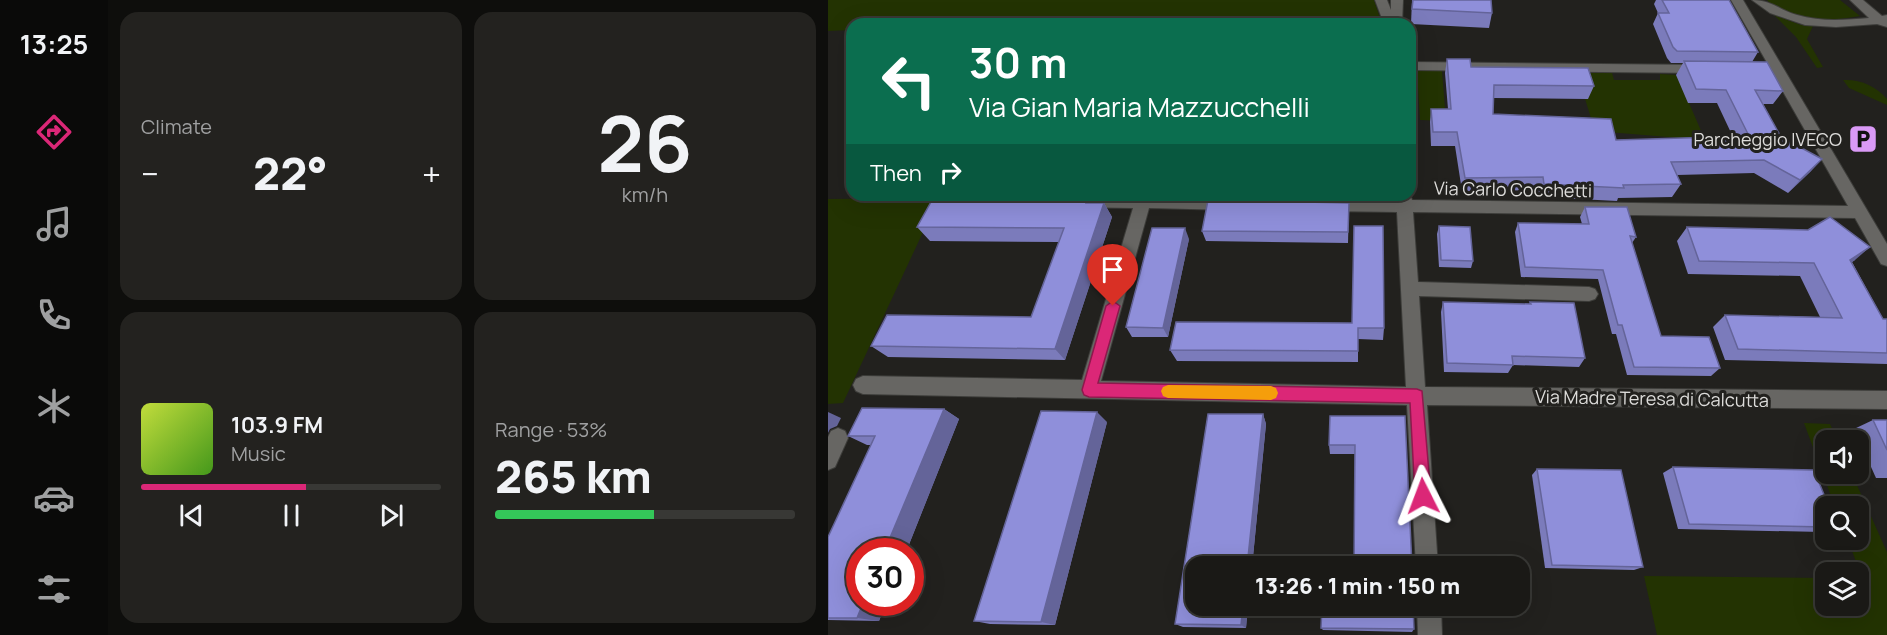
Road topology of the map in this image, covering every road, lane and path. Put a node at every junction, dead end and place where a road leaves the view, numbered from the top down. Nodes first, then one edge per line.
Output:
1 (1381, 0) edge
2 (1397, 0) edge
3 (1737, 0) edge
4 (1758, 0) edge
5 (1856, 0) edge
6 (1388, 18) edge
7 (1396, 18) edge
8 (1884, 22) edge
9 (1416, 66) edge
10 (1778, 70) junction
11 (1143, 201) edge
12 (1185, 201) edge
13 (1404, 201) edge
14 (1247, 204) edge
15 (1305, 205) edge
16 (1860, 212) junction
17 (1887, 259) edge
18 (1410, 289) junction
19 (1588, 294) dead end
20 (863, 385) dead end
21 (1089, 390) junction
22 (1417, 396) junction
23 (1887, 400) edge
24 (838, 438) dead end
25 (828, 460) edge
26 (1426, 556) edge
27 (1429, 616) edge
28 (1430, 635) edge

1 - 6 street
2 - 7 street
3 - 10 street
4 - 8 street
5 - 8 street
9 - 10 street
10 - 16 street
11 - 21 street
12 - 14 street
13 - 15 street, Via Carlo Cocchetti
13 - 16 street, Via Carlo Cocchetti
13 - 18 street
16 - 17 street
18 - 19 street
18 - 22 street
20 - 21 street, Via Madre Teresa di Calcutta
21 - 22 street, Via Madre Teresa di Calcutta
22 - 23 street, Via Madre Teresa di Calcutta
22 - 26 street
24 - 25 street
27 - 28 street

